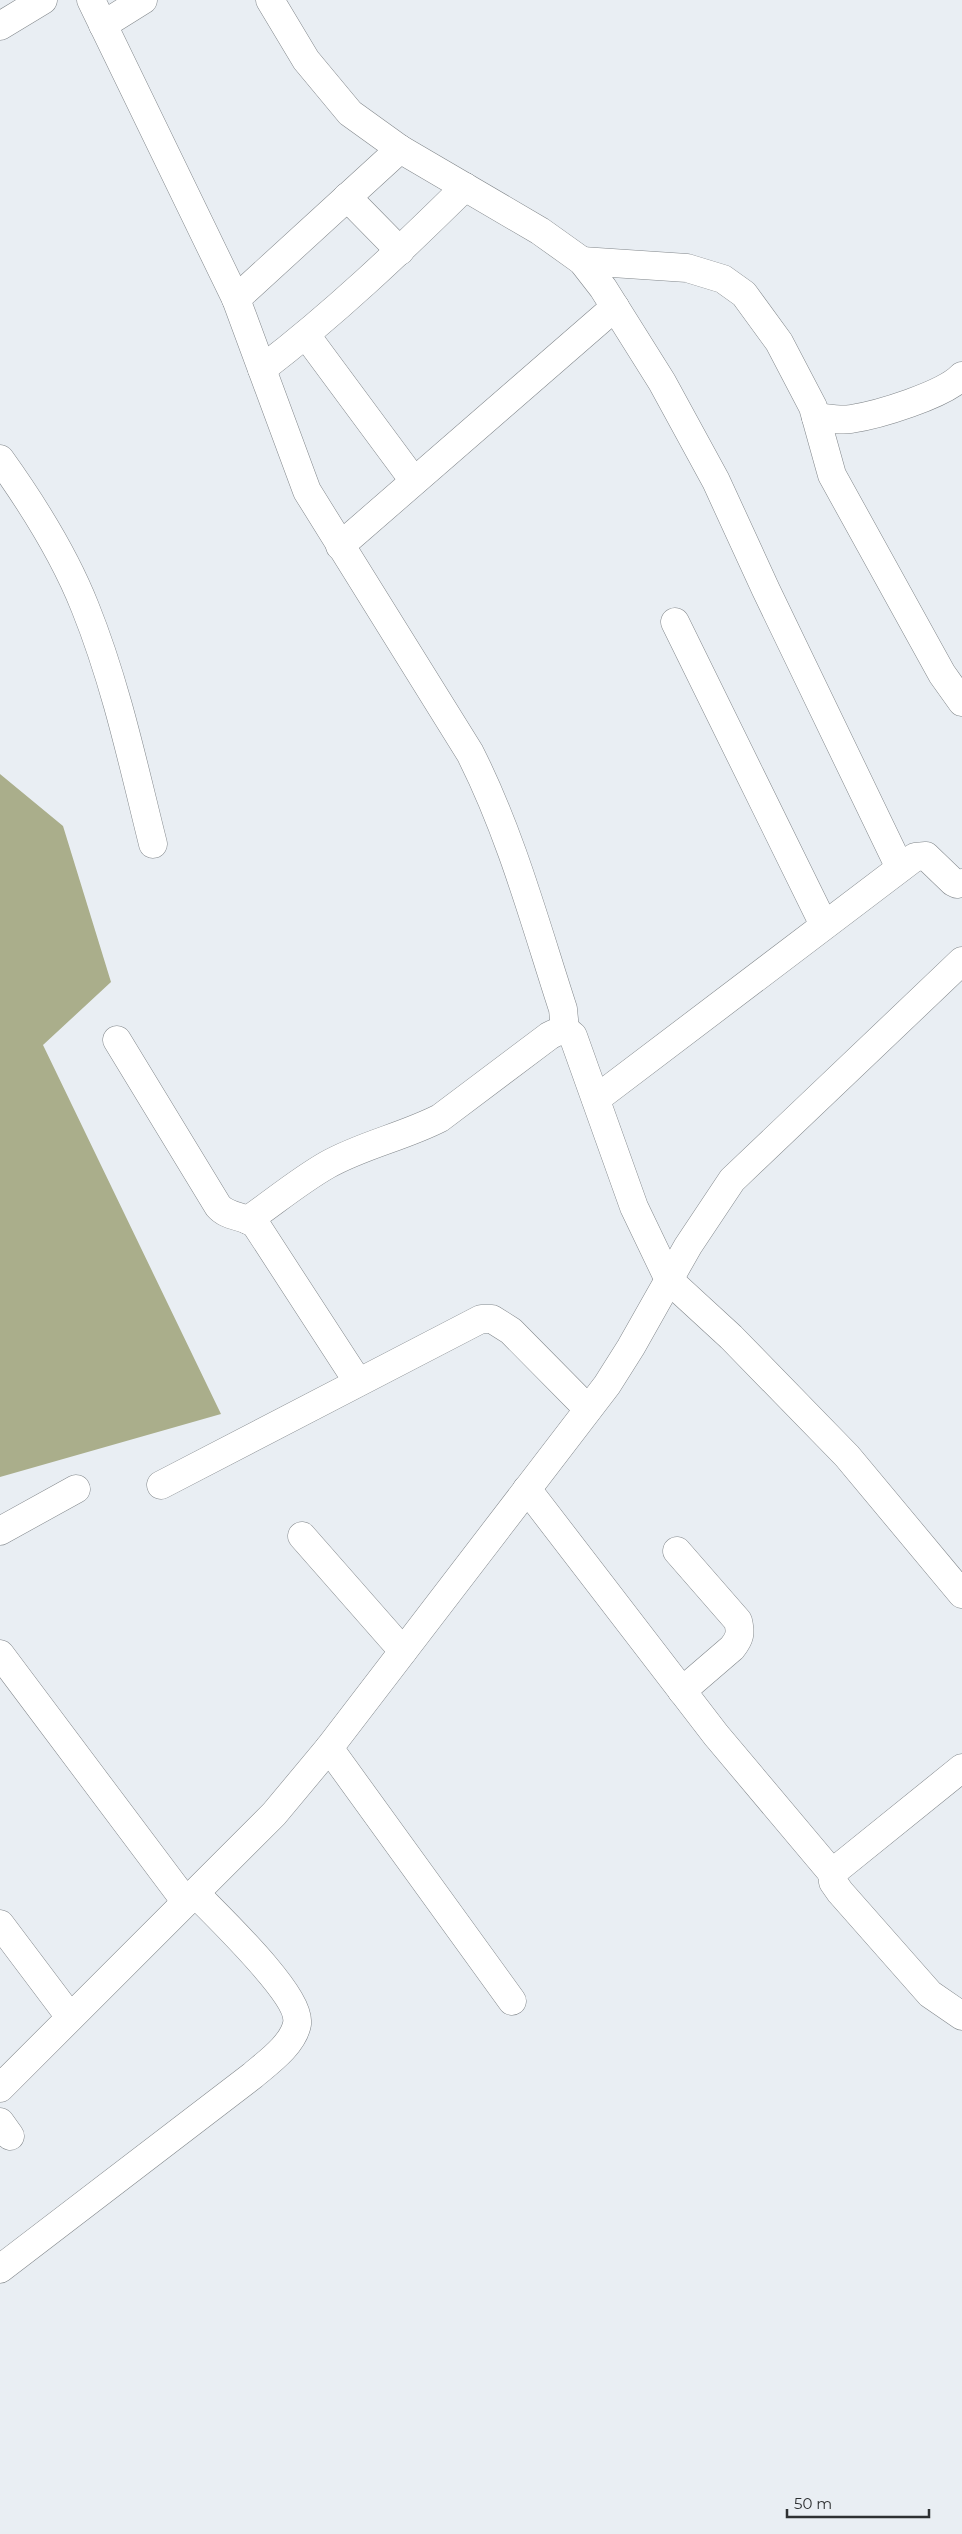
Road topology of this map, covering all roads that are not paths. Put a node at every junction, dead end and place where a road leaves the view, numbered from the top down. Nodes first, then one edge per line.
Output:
1 (43, 0) edge
2 (91, 0) edge
3 (143, 0) edge
4 (270, 0) edge
5 (103, 24) junction
6 (0, 26) edge
7 (400, 149) junction
8 (465, 187) junction
9 (347, 197) junction
10 (400, 251) junction
11 (582, 262) junction
12 (236, 299) junction
13 (615, 307) junction
14 (306, 335) junction
15 (262, 368) junction
16 (962, 376) edge
17 (816, 417) junction
18 (0, 459) edge
19 (414, 481) junction
20 (340, 546) junction
21 (675, 622) dead end
22 (962, 702) edge
23 (152, 844) dead end
24 (900, 868) junction
25 (962, 883) edge
26 (824, 926) junction
27 (962, 962) edge
28 (565, 1030) junction
29 (117, 1040) dead end
30 (596, 1099) junction
31 (248, 1220) junction
32 (669, 1280) junction
33 (358, 1382) junction
34 (588, 1409) junction
35 (161, 1485) dead end
36 (76, 1489) dead end
37 (527, 1489) junction
38 (0, 1531) edge
39 (302, 1536) dead end
40 (677, 1550) dead end
41 (960, 1588) edge
42 (403, 1651) junction
43 (4, 1668) edge
44 (682, 1691) junction
45 (329, 1748) junction
46 (962, 1768) edge
47 (832, 1873) junction
48 (191, 1897) junction
49 (0, 1924) edge
50 (512, 2001) dead end
51 (962, 2016) edge
52 (70, 2017) junction
53 (0, 2088) edge
54 (0, 2269) edge

1 - 6 street
2 - 5 street
3 - 5 street
4 - 7 street
5 - 12 street
7 - 8 street
7 - 9 street
8 - 10 street
8 - 11 street
9 - 10 street
9 - 12 street
10 - 14 street
11 - 13 street
11 - 17 street
12 - 15 street
13 - 19 street
13 - 24 street
14 - 15 street
14 - 19 street
15 - 20 street
16 - 17 street
17 - 22 street
18 - 23 street
19 - 20 street
20 - 28 street
21 - 26 street
24 - 25 street
24 - 26 street
26 - 30 street
27 - 32 street
28 - 30 street
28 - 31 street
29 - 31 street
30 - 32 street
31 - 33 street
32 - 34 street
32 - 41 street
33 - 34 street
33 - 35 street
34 - 37 street
36 - 38 street
37 - 42 street
37 - 44 street
39 - 42 street
40 - 44 street
42 - 45 street
43 - 48 street
44 - 47 street
45 - 48 street
45 - 50 street
46 - 47 street
47 - 51 street
48 - 52 street
48 - 54 street
49 - 52 street
52 - 53 street

